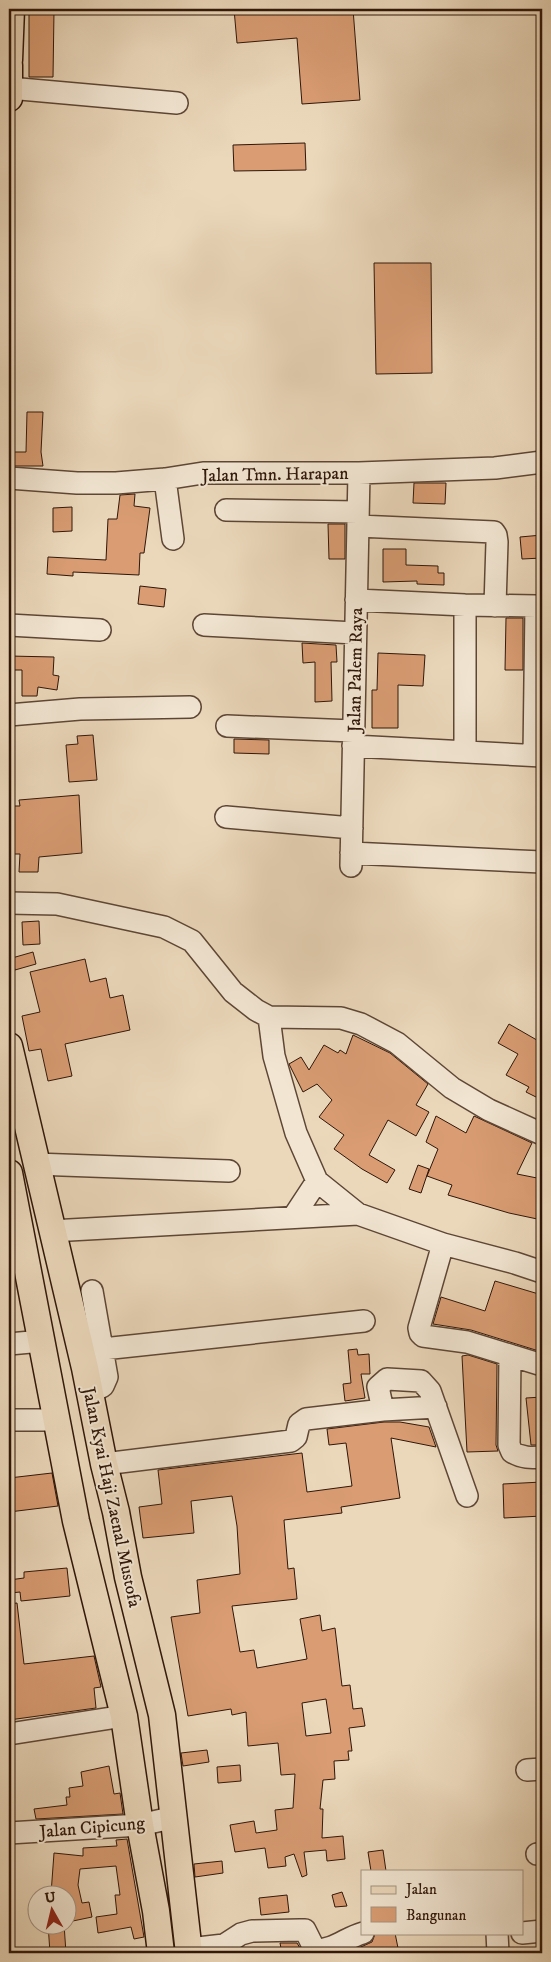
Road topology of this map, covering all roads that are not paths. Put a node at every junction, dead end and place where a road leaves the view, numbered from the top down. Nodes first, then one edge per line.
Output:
1 (11, 9) edge
2 (9, 60) edge
3 (9, 65) edge
4 (9, 88) edge
5 (9, 98) edge
6 (177, 103) dead end
7 (542, 462) edge
8 (359, 473) junction
9 (9, 478) edge
10 (165, 479) junction
11 (226, 510) dead end
12 (358, 519) junction
13 (173, 538) dead end
14 (356, 600) junction
15 (465, 605) junction
16 (495, 606) junction
17 (9, 625) edge
18 (204, 626) dead end
19 (100, 630) dead end
20 (355, 633) junction
21 (190, 707) dead end
22 (9, 715) edge
23 (227, 726) dead end
24 (353, 739) junction
25 (465, 751) junction
26 (538, 756) edge
27 (226, 816) dead end
28 (352, 828) junction
29 (542, 862) edge
30 (9, 903) edge
31 (269, 1017) junction
32 (10, 1054) edge
33 (542, 1134) edge
34 (35, 1164) junction
35 (229, 1171) dead end
36 (9, 1173) edge
37 (317, 1180) junction
38 (358, 1214) junction
39 (294, 1216) junction
40 (52, 1231) junction
41 (16, 1244) edge
42 (443, 1244) junction
43 (542, 1272) edge
44 (92, 1291) dead end
45 (364, 1321) dead end
46 (42, 1341) junction
47 (9, 1344) edge
48 (510, 1355) junction
49 (93, 1359) junction
50 (542, 1365) edge
51 (436, 1407) junction
52 (383, 1410) junction
53 (9, 1420) edge
54 (57, 1420) junction
55 (542, 1457) edge
56 (104, 1464) junction
57 (467, 1496) dead end
58 (116, 1512) junction
59 (76, 1521) junction
60 (124, 1716) junction
61 (9, 1734) edge
62 (175, 1817) junction
63 (140, 1825) junction
64 (9, 1834) edge
65 (542, 1931) edge
66 (524, 1933) edge
67 (361, 1934) edge
68 (498, 1934) edge
69 (189, 1951) edge
70 (161, 1953) edge
71 (498, 1953) edge

1 - 2 main road
3 - 4 main road
4 - 5 main road
4 - 6 street
7 - 8 street, Jalan Tmn. Harapan
8 - 10 street, Jalan Tmn. Harapan
8 - 12 street, Jalan Palem Raya
9 - 10 street, Jalan Tmn. Harapan
10 - 13 street
11 - 12 street
12 - 14 street, Jalan Palem Raya
12 - 16 street
14 - 15 street
14 - 20 street, Jalan Palem Raya
15 - 16 street
15 - 25 street
16 - 26 street
17 - 19 street
18 - 20 street
20 - 24 street, Jalan Palem Raya
21 - 22 street
23 - 24 street
24 - 25 street
24 - 28 street, Jalan Palem Raya
25 - 26 street
27 - 28 street
28 - 29 street, Jalan Palem Raya
30 - 31 street
31 - 33 street
31 - 37 street
32 - 34 main road, Jalan Kyai Haji Zaenal Mustofa
34 - 35 street
34 - 40 main road, Jalan Kyai Haji Zaenal Mustofa
36 - 41 main road
37 - 38 street
37 - 39 street
38 - 39 street
38 - 42 street
39 - 40 street
40 - 49 main road, Jalan Kyai Haji Zaenal Mustofa
41 - 46 main road
42 - 43 street
42 - 48 street
44 - 49 street
45 - 49 street
46 - 47 street
46 - 54 main road
48 - 50 street
48 - 55 street
49 - 56 main road, Jalan Kyai Haji Zaenal Mustofa
51 - 52 street
51 - 52 street
51 - 57 street
52 - 56 street
53 - 54 street
54 - 59 main road
56 - 58 main road, Jalan Kyai Haji Zaenal Mustofa
58 - 59 main road
58 - 62 main road, Jalan Kyai Haji Zaenal Mustofa
59 - 60 main road
60 - 61 street
60 - 63 main road
62 - 63 street, Jalan Cipicung
62 - 69 main road, Jalan Kyai Haji Zaenal Mustofa
63 - 64 street, Jalan Cipicung
63 - 70 main road
65 - 66 street
67 - 69 street
68 - 71 street

